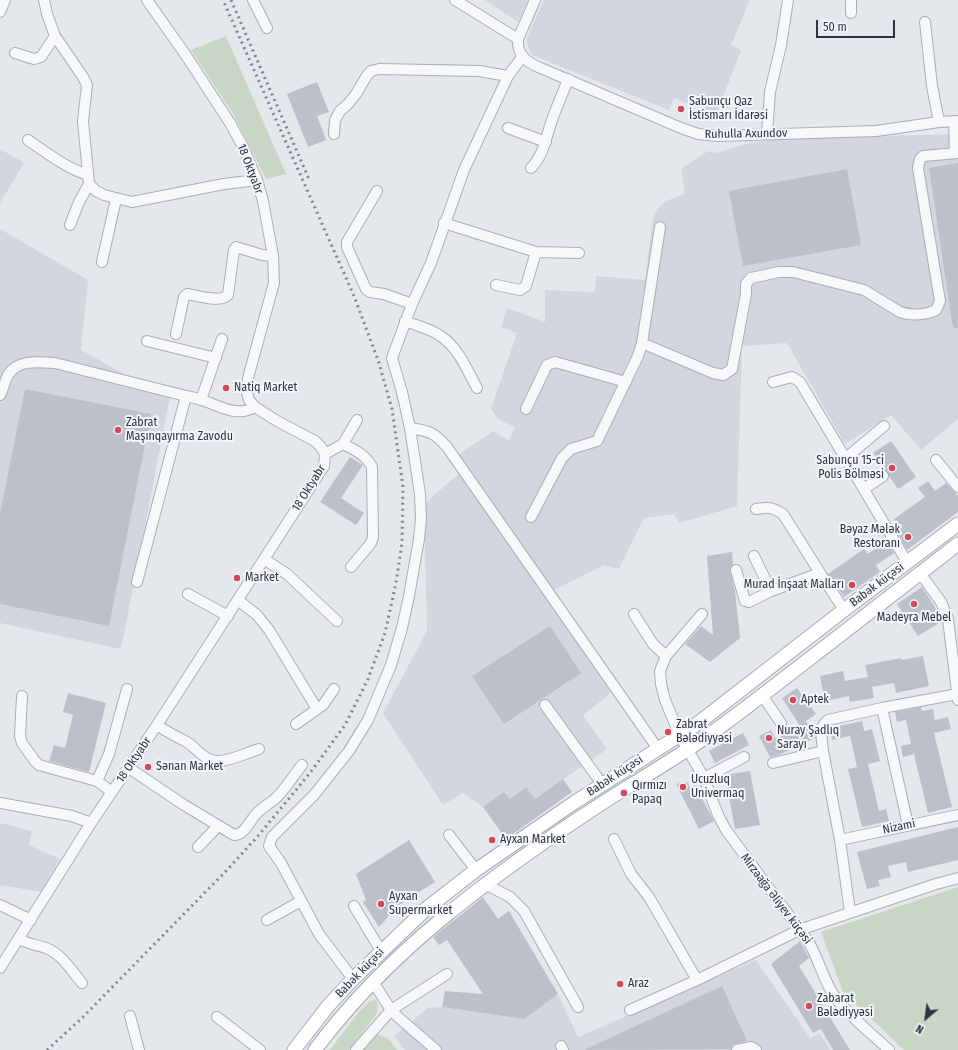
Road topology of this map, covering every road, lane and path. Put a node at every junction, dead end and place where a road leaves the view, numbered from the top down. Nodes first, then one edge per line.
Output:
1 (5, 0) edge
2 (44, 0) edge
3 (147, 0) edge
4 (253, 0) edge
5 (455, 0) edge
6 (535, 0) edge
7 (788, 0) edge
8 (851, 0) edge
9 (0, 12) edge
10 (851, 13) dead end
11 (925, 22) dead end
12 (267, 28) dead end
13 (55, 36) junction
14 (518, 39) junction
15 (15, 53) dead end
16 (522, 57) junction
17 (508, 76) junction
18 (568, 79) junction
19 (956, 121) edge
20 (939, 122) junction
21 (508, 128) dead end
22 (334, 134) dead end
23 (767, 134) junction
24 (28, 140) dead end
25 (546, 142) junction
26 (956, 153) edge
27 (531, 168) dead end
28 (89, 180) junction
29 (257, 180) junction
30 (377, 191) dead end
31 (116, 199) junction
32 (444, 223) junction
33 (70, 226) dead end
34 (660, 227) dead end
35 (536, 252) junction
36 (579, 253) dead end
37 (272, 256) junction
38 (102, 262) dead end
39 (496, 285) dead end
40 (412, 304) junction
41 (405, 321) junction
42 (176, 334) dead end
43 (222, 339) dead end
44 (147, 341) dead end
45 (642, 343) junction
46 (216, 358) junction
47 (626, 382) junction
48 (774, 382) dead end
49 (477, 388) dead end
50 (0, 395) edge
51 (186, 396) junction
52 (201, 400) junction
53 (255, 407) junction
54 (526, 409) dead end
55 (357, 420) dead end
56 (884, 426) dead end
57 (410, 428) junction
58 (343, 444) junction
59 (325, 454) junction
60 (846, 458) junction
61 (936, 460) dead end
62 (883, 476) dead end
63 (958, 487) edge
64 (864, 489) junction
65 (756, 508) dead end
66 (531, 517) dead end
67 (958, 524) edge
68 (958, 544) edge
69 (754, 556) dead end
70 (264, 558) junction
71 (908, 562) junction
72 (351, 567) dead end
73 (736, 570) dead end
74 (820, 573) junction
75 (920, 573) junction
76 (137, 582) dead end
77 (771, 591) junction
78 (188, 594) dead end
79 (238, 600) junction
80 (844, 610) junction
81 (634, 614) dead end
82 (702, 614) dead end
83 (228, 616) junction
84 (337, 621) dead end
85 (666, 656) junction
86 (127, 689) dead end
87 (334, 689) dead end
88 (762, 695) junction
89 (22, 696) dead end
90 (958, 697) edge
91 (545, 705) dead end
92 (882, 708) junction
93 (317, 709) junction
94 (781, 723) dead end
95 (296, 724) dead end
96 (157, 725) junction
97 (680, 736) junction
98 (259, 748) dead end
99 (658, 748) junction
100 (688, 749) junction
101 (823, 751) junction
102 (744, 757) dead end
103 (772, 763) dead end
104 (302, 765) dead end
105 (129, 768) junction
106 (704, 778) junction
107 (97, 781) junction
108 (602, 784) junction
109 (112, 792) junction
110 (0, 803) edge
111 (958, 815) edge
112 (91, 823) junction
113 (908, 825) junction
114 (218, 826) junction
115 (449, 835) dead end
116 (614, 839) dead end
117 (840, 840) junction
118 (198, 847) dead end
119 (476, 870) junction
120 (958, 878) edge
121 (485, 884) junction
122 (302, 901) junction
123 (0, 905) edge
124 (354, 906) dead end
125 (850, 912) junction
126 (31, 920) junction
127 (268, 920) dead end
128 (799, 930) junction
129 (19, 939) junction
130 (381, 951) junction
131 (0, 968) edge
132 (447, 974) dead end
133 (353, 979) junction
134 (697, 980) junction
135 (373, 982) junction
136 (82, 983) dead end
137 (578, 1007) dead end
138 (391, 1010) junction
139 (630, 1010) dead end
140 (130, 1016) dead end
141 (217, 1016) dead end
142 (139, 1050) edge
143 (260, 1050) edge
144 (294, 1050) edge
145 (316, 1050) edge
146 (356, 1050) edge
147 (436, 1050) edge
148 (737, 1050) edge
149 (756, 1050) edge
150 (889, 1050) edge

1 - 9 street
2 - 13 street
3 - 29 street, 18 Oktyabr
4 - 12 street
5 - 14 street
6 - 14 street
7 - 23 street
8 - 10 street
11 - 20 street
13 - 15 street
13 - 28 street
14 - 16 street
16 - 17 street
16 - 18 street, Ruhulla Axundov
17 - 22 street
17 - 32 street
18 - 23 street, Ruhulla Axundov
18 - 25 street
19 - 20 street, Ruhulla Axundov
19 - 26 street
20 - 23 street, Ruhulla Axundov
21 - 25 street
24 - 28 street
25 - 27 street
26 - 45 street
28 - 31 street
28 - 33 street
29 - 31 street
29 - 37 street, 18 Oktyabr
30 - 40 street
31 - 38 street
32 - 35 street
32 - 40 street
34 - 45 street
35 - 36 street
35 - 39 street
37 - 42 street
37 - 53 street, 18 Oktyabr
40 - 41 street
41 - 49 street
41 - 57 street
43 - 46 street
44 - 46 street
45 - 47 street
46 - 52 street
47 - 54 street
47 - 66 street
48 - 60 street
50 - 51 street
51 - 52 street
51 - 76 street
52 - 53 street
53 - 59 street, 18 Oktyabr
55 - 58 street
56 - 60 street
57 - 99 street
57 - 122 street
58 - 59 street
58 - 72 street
59 - 70 street, 18 Oktyabr
60 - 64 street
61 - 63 street
62 - 64 street
64 - 71 street
65 - 74 street
67 - 71 main road, Babək küçəsi
68 - 75 main road, Babək küçəsi
69 - 77 street
70 - 79 street, 18 Oktyabr
70 - 84 street
71 - 80 main road, Babək küçəsi
73 - 77 street
74 - 77 street
74 - 80 street
75 - 88 main road, Babək küçəsi
75 - 90 street
78 - 83 street
79 - 83 street, 18 Oktyabr
79 - 93 street
80 - 97 main road, Babək küçəsi
81 - 85 street
82 - 85 street
83 - 96 street, 18 Oktyabr
85 - 97 street, Mirzəağa Əliyev küçəsi
86 - 107 street
87 - 93 street
88 - 94 street
88 - 100 main road, Babək küçəsi
89 - 107 street
90 - 92 street
91 - 108 street
92 - 101 street
92 - 113 street
93 - 95 street
96 - 98 street
96 - 105 street, 18 Oktyabr
97 - 99 main road, Babək küçəsi
97 - 100 street, Mirzəağa Əliyev küçəsi
99 - 108 main road, Babək küçəsi
100 - 106 street, Mirzəağa Əliyev küçəsi
100 - 121 main road, Babək küçəsi
101 - 103 street
101 - 117 street
102 - 106 street
104 - 114 street
105 - 109 street, 18 Oktyabr
105 - 114 street
106 - 128 street, Mirzəağa Əliyev küçəsi
107 - 109 street
108 - 119 main road, Babək küçəsi
109 - 112 street, 18 Oktyabr
110 - 112 street
111 - 113 street, Nizami
112 - 126 street, 18 Oktyabr
113 - 117 street, Nizami
114 - 118 street
115 - 119 street
116 - 134 street
117 - 125 street
119 - 130 main road, Babək küçəsi
120 - 125 street
121 - 135 main road, Babək küçəsi
121 - 137 street
122 - 127 street
122 - 133 street
123 - 126 street
124 - 130 street
125 - 128 street
126 - 129 street, 18 Oktyabr
128 - 134 street
128 - 150 street, Mirzəağa Əliyev küçəsi
129 - 131 street, 18 Oktyabr
129 - 136 street
130 - 133 main road, Babək küçəsi
132 - 138 street
133 - 144 main road, Babək küçəsi
134 - 139 street
135 - 138 street
135 - 145 main road, Babək küçəsi
138 - 146 street
138 - 147 street
140 - 142 street
141 - 143 street
148 - 149 street

